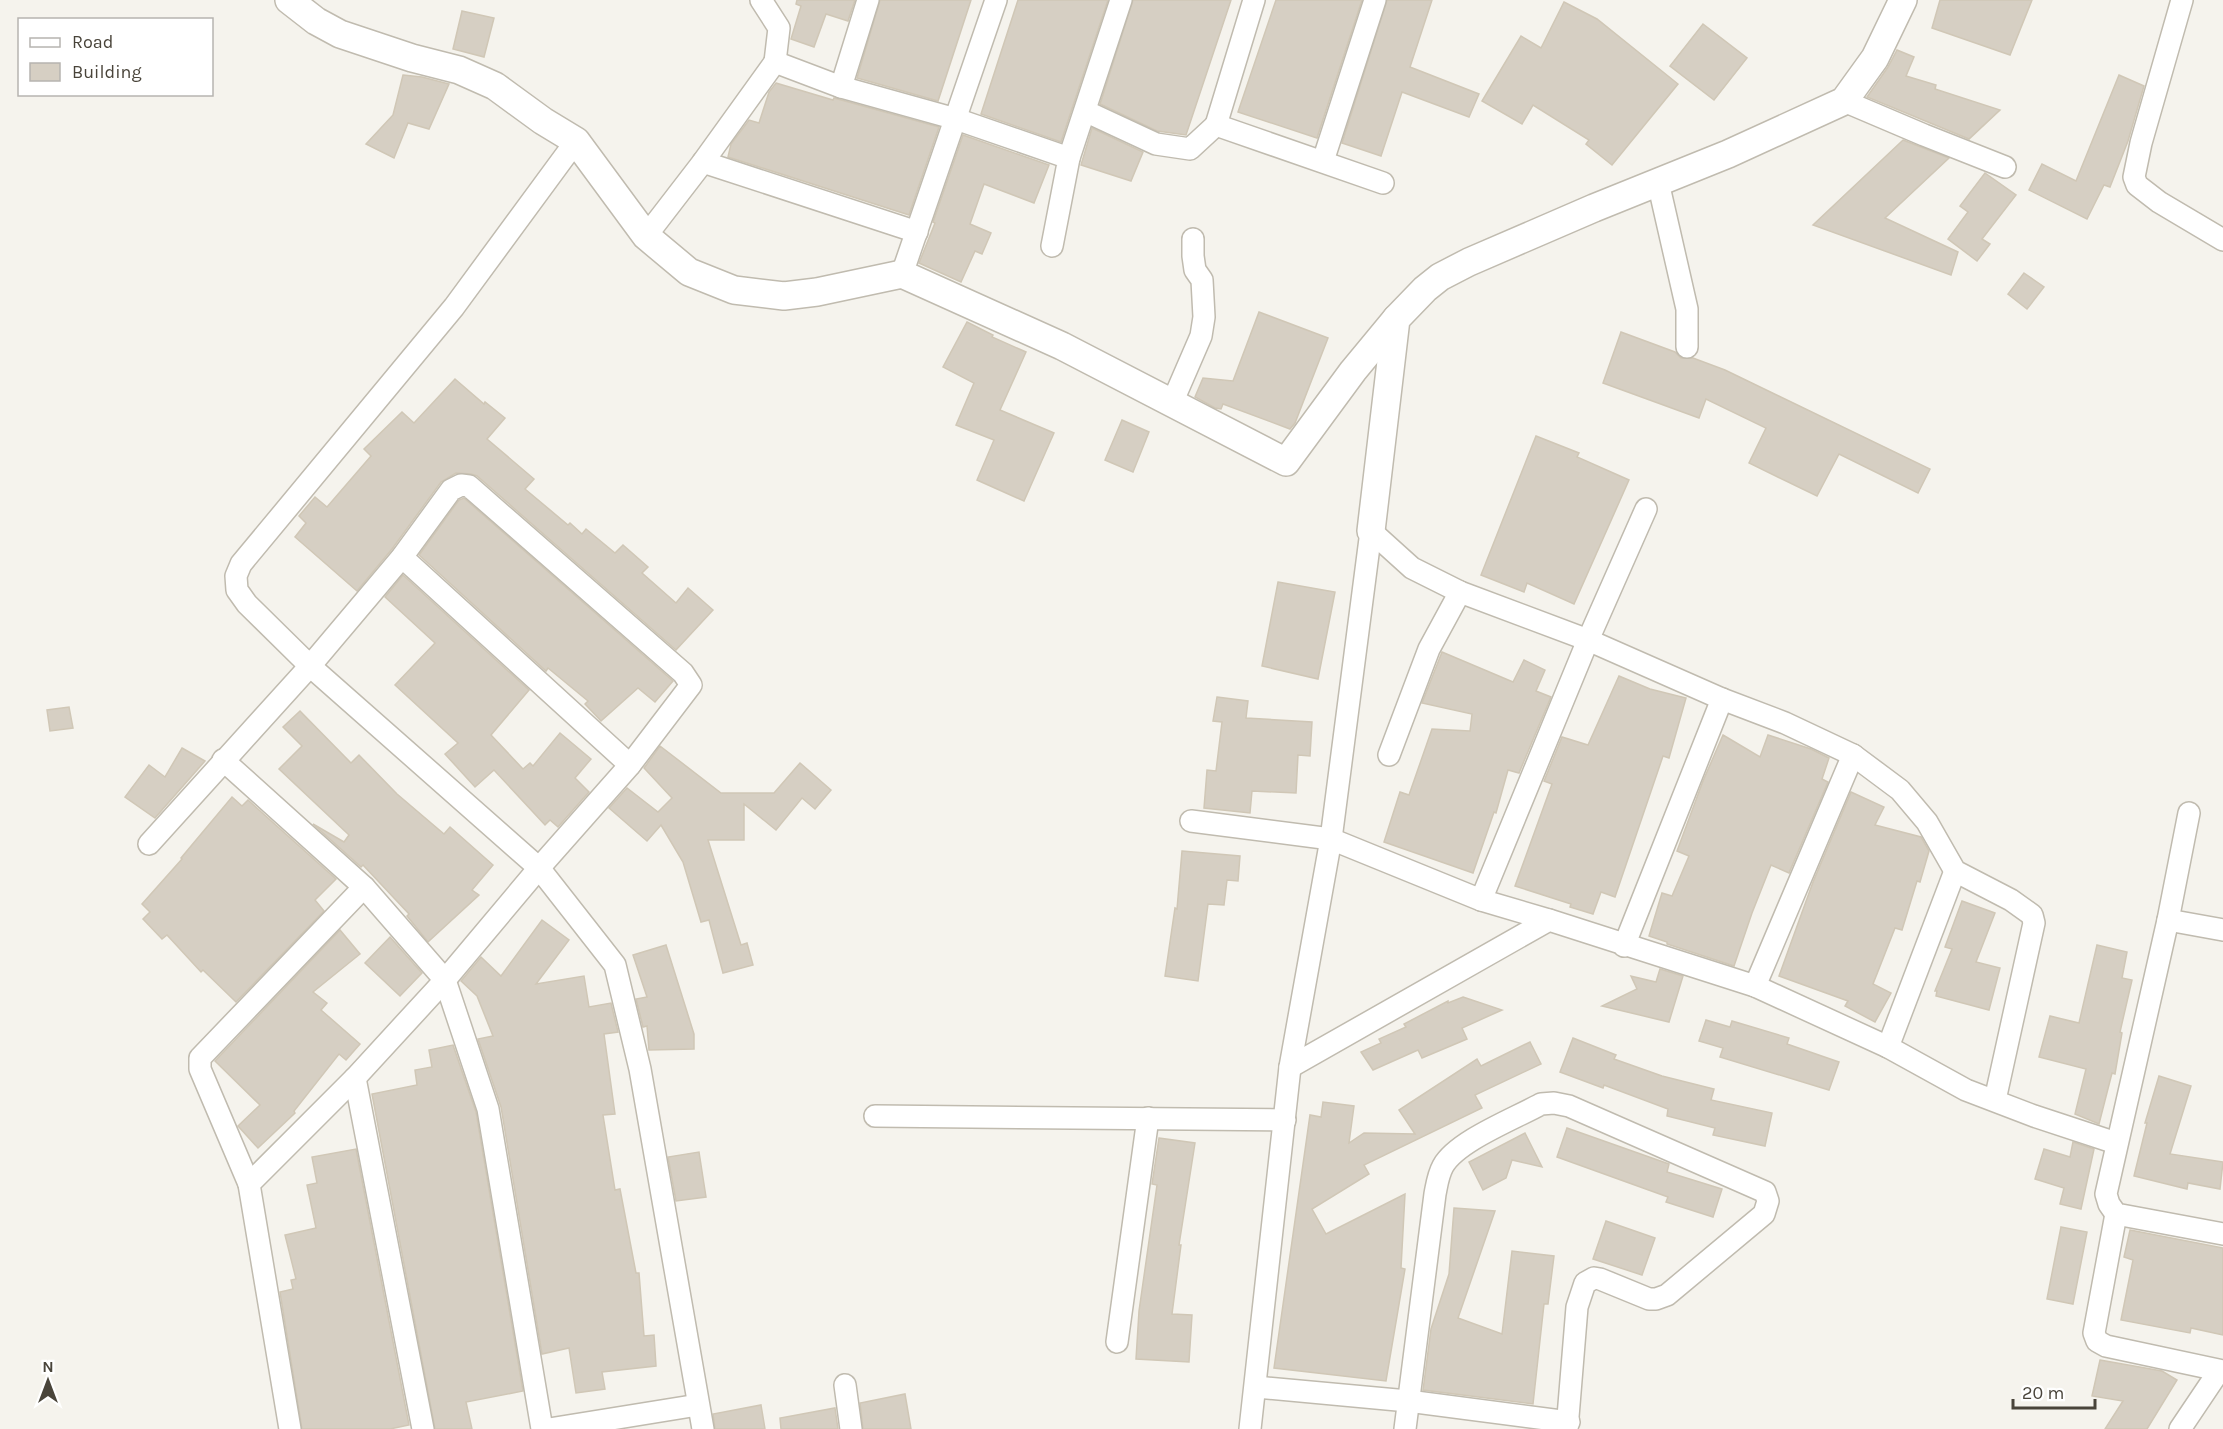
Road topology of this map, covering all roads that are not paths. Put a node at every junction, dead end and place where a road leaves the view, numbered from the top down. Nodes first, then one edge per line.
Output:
1 (290, 0) edge
2 (761, 0) edge
3 (868, 0) edge
4 (996, 0) edge
5 (1121, 0) edge
6 (1254, 0) edge
7 (1376, 0) edge
8 (1903, 0) edge
9 (2182, 0) edge
10 (775, 62) junction
11 (841, 87) junction
12 (1844, 101) junction
13 (1085, 111) junction
14 (956, 119) junction
15 (1216, 125) junction
16 (576, 141) junction
17 (1069, 158) junction
18 (1323, 161) junction
19 (703, 162) junction
20 (2005, 167) dead end
21 (1658, 182) junction
22 (1383, 183) dead end
23 (916, 232) junction
24 (646, 236) junction
25 (1193, 239) dead end
26 (2223, 240) edge
27 (1052, 246) dead end
28 (902, 274) junction
29 (1396, 319) junction
30 (1687, 346) dead end
31 (1172, 403) junction
32 (1646, 509) dead end
33 (1371, 531) junction
34 (402, 557) junction
35 (1460, 592) junction
36 (1588, 640) junction
37 (309, 666) junction
38 (1722, 699) junction
39 (1389, 755) dead end
40 (1853, 755) junction
41 (223, 760) junction
42 (630, 765) junction
43 (2189, 813) dead end
44 (1191, 821) dead end
45 (1331, 839) junction
46 (149, 844) dead end
47 (539, 868) junction
48 (1955, 871) junction
49 (364, 887) junction
50 (1481, 900) junction
51 (1548, 920) junction
52 (2168, 920) junction
53 (2223, 930) edge
54 (1624, 945) junction
55 (445, 980) junction
56 (1755, 986) junction
57 (1888, 1047) junction
58 (1290, 1068) junction
59 (356, 1078) junction
60 (1995, 1100) junction
61 (875, 1116) dead end
62 (1148, 1118) junction
63 (1285, 1120) junction
64 (2116, 1143) junction
65 (249, 1184) junction
66 (2116, 1214) junction
67 (2223, 1234) edge
68 (1118, 1342) dead end
69 (2221, 1371) edge
70 (845, 1385) dead end
71 (1256, 1386) junction
72 (1408, 1401) junction
73 (698, 1405) junction
74 (1568, 1426) edge
75 (291, 1429) edge
76 (423, 1429) edge
77 (542, 1429) edge
78 (549, 1429) edge
79 (703, 1429) edge
80 (851, 1429) edge
81 (1250, 1429) edge
82 (1405, 1429) edge
83 (2180, 1429) edge

1 - 16 street
2 - 10 street
3 - 11 street
4 - 14 street
5 - 13 street
6 - 15 street
7 - 18 street
8 - 12 street
9 - 26 street
10 - 11 street
10 - 19 street
11 - 14 street
12 - 20 street
12 - 21 street
13 - 15 street
13 - 17 street
14 - 17 street
14 - 23 street
15 - 18 street
16 - 24 street
16 - 37 street
17 - 27 street
18 - 22 street
19 - 23 street
19 - 24 street
21 - 29 street
21 - 30 street
23 - 28 street
24 - 28 street
25 - 31 street
28 - 31 street
29 - 31 street
29 - 33 street
32 - 36 street
33 - 35 street
33 - 45 street
34 - 37 street
34 - 42 street
34 - 42 street
35 - 36 street
35 - 39 street
36 - 38 street
36 - 50 street
37 - 41 street
37 - 47 street
38 - 40 street
38 - 54 street
40 - 48 street
40 - 56 street
41 - 46 street
41 - 49 street
42 - 47 street
43 - 52 street
44 - 45 street
45 - 50 street
45 - 58 street
47 - 55 street
47 - 73 street
48 - 57 street
48 - 60 street
49 - 55 street
49 - 65 street
50 - 51 street
51 - 54 street
51 - 58 street
52 - 53 street
52 - 64 street
54 - 56 street
55 - 59 street
55 - 77 street
56 - 57 street
57 - 60 street
58 - 63 street
59 - 65 street
59 - 76 street
60 - 64 street
61 - 62 street
62 - 63 street
62 - 68 street
63 - 71 street
64 - 66 street
65 - 75 street
66 - 67 street
66 - 69 street
69 - 83 street
70 - 80 street
71 - 72 street
71 - 81 street
72 - 74 street
72 - 74 street
72 - 82 street
73 - 78 street
73 - 79 street

